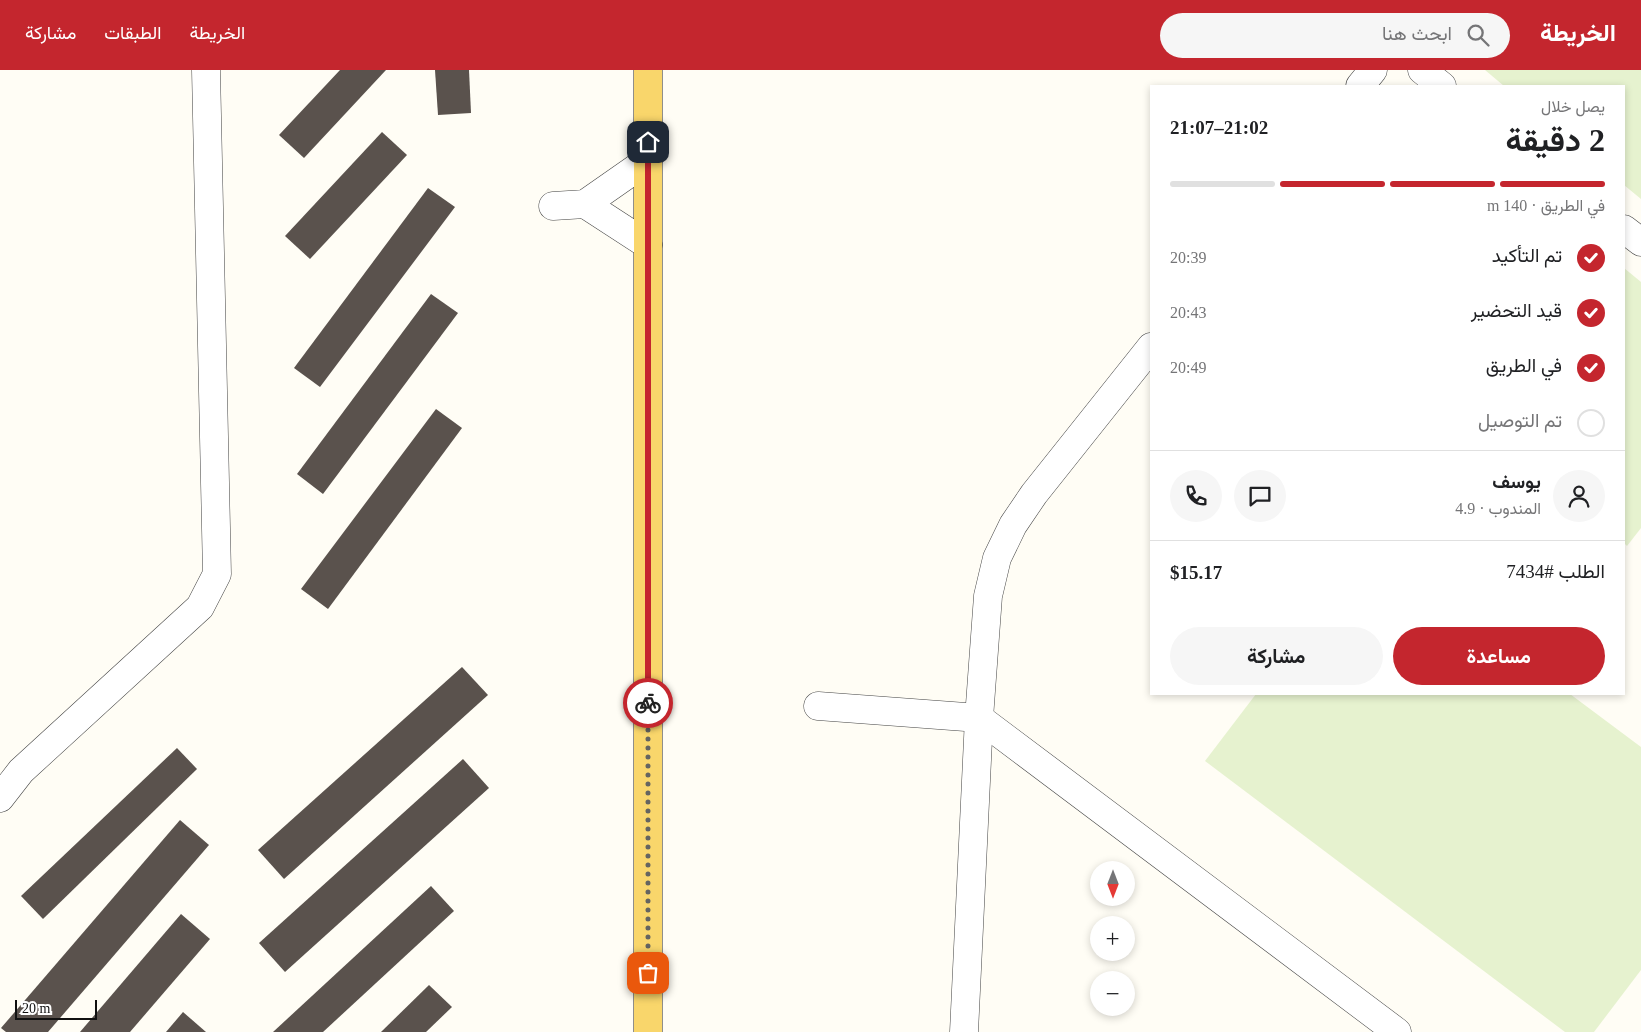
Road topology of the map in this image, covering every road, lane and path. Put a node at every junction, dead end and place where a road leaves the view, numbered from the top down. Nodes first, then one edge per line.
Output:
1 (206, 70) edge
2 (648, 70) edge
3 (1373, 70) edge
4 (1422, 70) edge
5 (1361, 85) edge
6 (1441, 85) edge
7 (648, 160) junction
8 (585, 204) junction
9 (553, 206) dead end
10 (1625, 230) edge
11 (1641, 242) edge
12 (648, 245) junction
13 (1150, 348) edge
14 (818, 706) dead end
15 (979, 718) junction
16 (0, 798) edge
17 (648, 1032) edge
18 (964, 1032) edge
19 (1397, 1032) edge

1 - 16 street
2 - 7 main road
3 - 5 street
4 - 6 street
7 - 8 street
7 - 12 main road
8 - 9 street
8 - 12 street
10 - 11 street
12 - 17 main road
13 - 15 street
14 - 15 street
15 - 18 street
15 - 19 street

